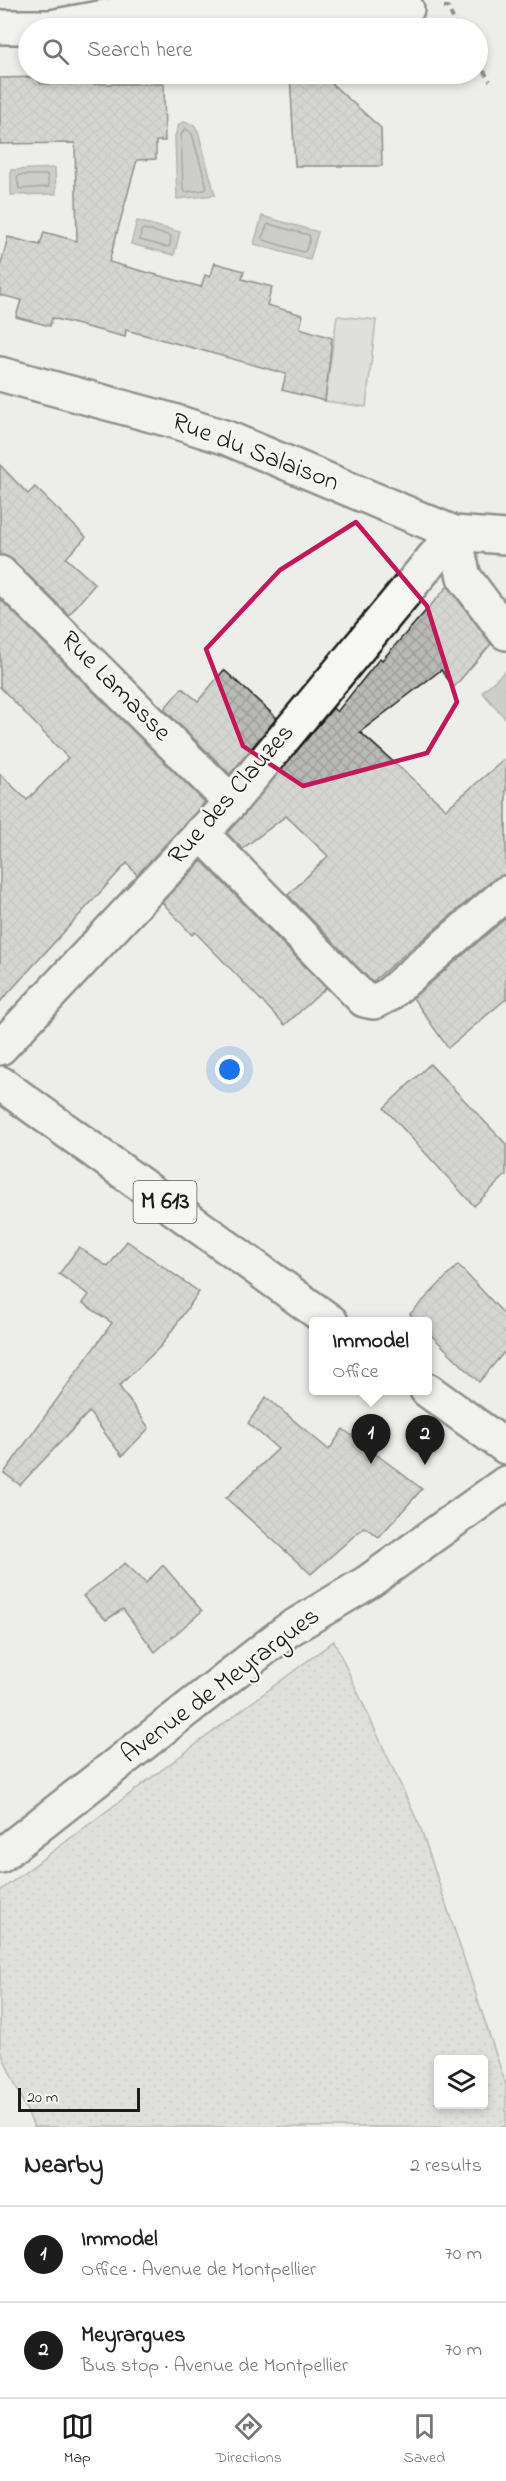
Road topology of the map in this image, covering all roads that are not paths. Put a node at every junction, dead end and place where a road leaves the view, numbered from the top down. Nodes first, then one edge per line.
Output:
1 (407, 9) dead end
2 (99, 18) edge
3 (0, 27) edge
4 (18, 27) edge
5 (0, 374) edge
6 (454, 533) junction
7 (506, 537) edge
8 (0, 573) edge
9 (506, 633) edge
10 (231, 802) junction
11 (201, 834) junction
12 (506, 893) edge
13 (0, 1048) edge
14 (0, 1083) edge
15 (324, 1317) edge
16 (432, 1393) edge
17 (505, 1444) edge
18 (506, 1483) edge
19 (0, 1856) edge

1 - 2 street
3 - 4 street
5 - 6 street, Rue du Salaison
6 - 7 street, Rue du Salaison
6 - 9 street
6 - 10 street, Rue des Clauzes
8 - 10 street, Rue Lamasse
10 - 11 street, Rue des Clauzes
11 - 12 street
11 - 13 street, Rue des Clauzes
14 - 15 street, M 613
16 - 17 street
18 - 19 street, Avenue de Meyrargues

